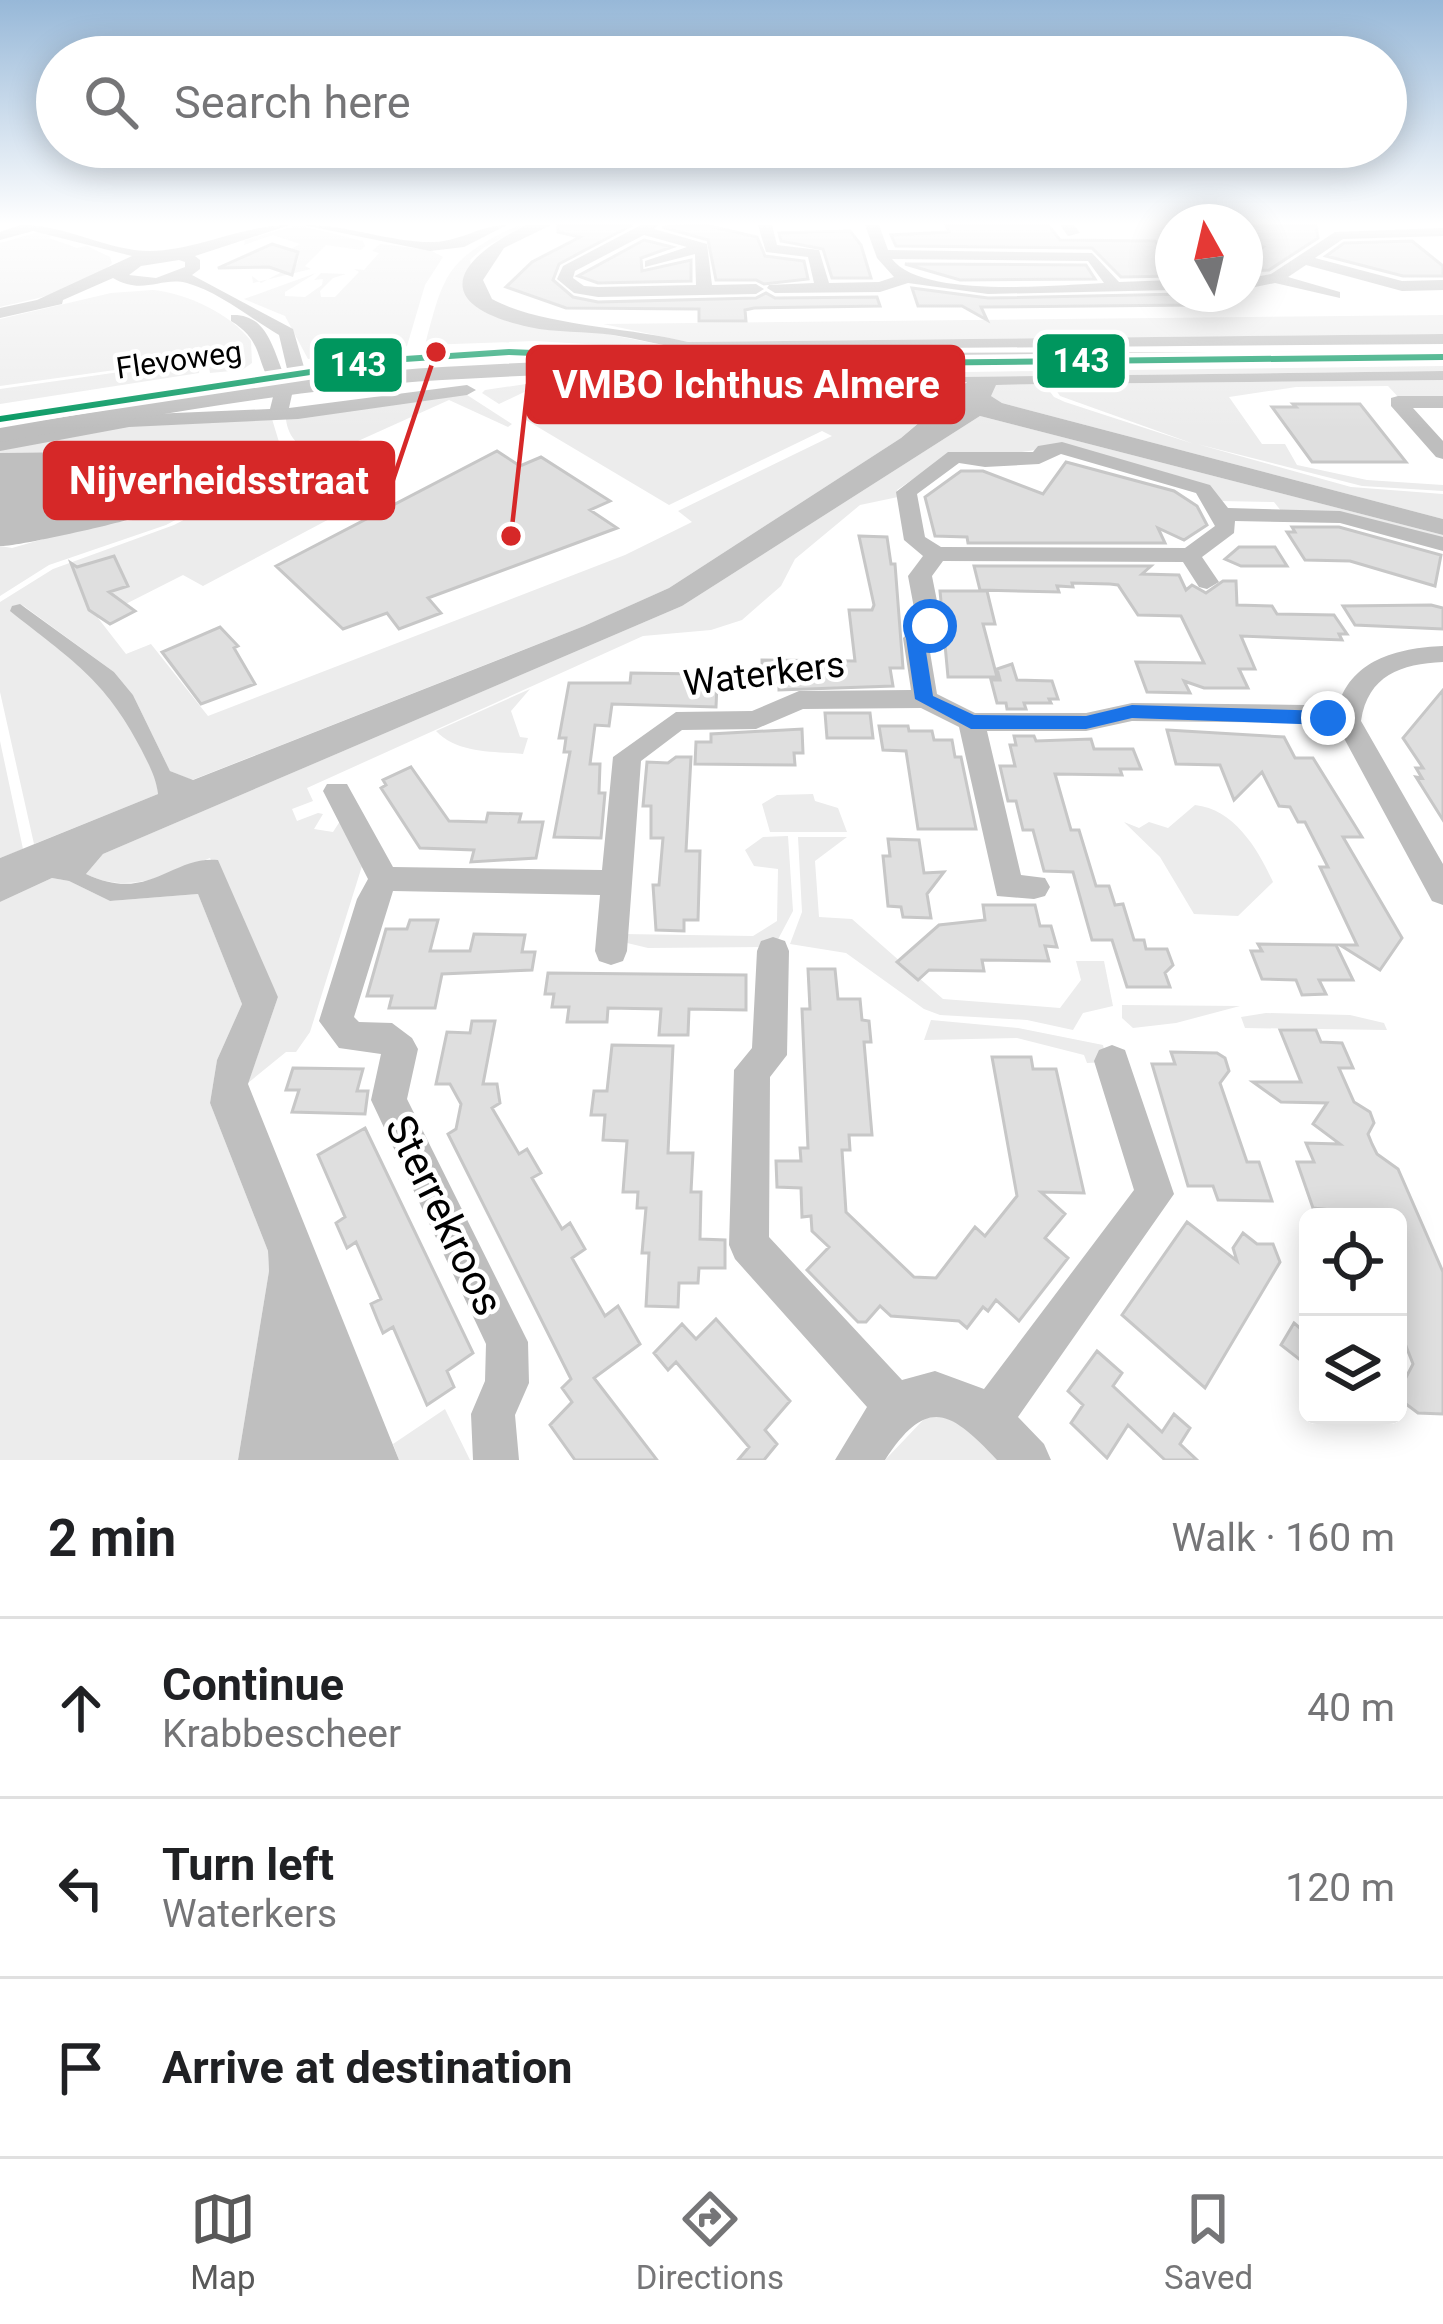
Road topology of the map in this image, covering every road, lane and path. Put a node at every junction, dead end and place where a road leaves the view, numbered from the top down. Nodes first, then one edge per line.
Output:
1 (66, 293) edge
2 (97, 293) edge
3 (204, 293) edge
4 (1325, 293) edge
5 (1334, 296) dead end
6 (42, 304) junction
7 (0, 314) edge
8 (1443, 356) edge
9 (285, 380) junction
10 (466, 390) dead end
11 (1443, 402) edge
12 (278, 414) junction
13 (0, 419) edge
14 (0, 435) edge
15 (0, 445) edge
16 (1443, 453) edge
17 (1222, 514) junction
18 (1443, 544) edge
19 (936, 554) junction
20 (1190, 555) junction
21 (1208, 582) dead end
22 (1443, 654) edge
23 (925, 699) junction
24 (1348, 721) junction
25 (971, 722) junction
26 (337, 790) dead end
27 (384, 879) junction
28 (616, 883) junction
29 (1034, 887) dead end
30 (1443, 892) edge
31 (611, 951) dead end
32 (773, 951) dead end
33 (1112, 1061) dead end
34 (897, 1407) junction
35 (989, 1420) junction
36 (496, 1460) edge
37 (858, 1460) edge
38 (1028, 1460) edge

1 - 6 street
2 - 6 street
3 - 9 street
4 - 5 street
6 - 7 street
8 - 9 main road, Flevoweg
9 - 12 street, Flevoweg
9 - 13 main road, Flevoweg
9 - 14 main road, Flevoweg
10 - 12 street, Flevoweg
11 - 16 street
12 - 15 street, Flevoweg
17 - 18 street
17 - 19 street
17 - 20 street
19 - 20 street
19 - 23 street
20 - 21 street
22 - 24 street
23 - 25 street, Waterkers
23 - 28 street, Waterkers
24 - 25 street, Waterkers
24 - 30 street
25 - 29 street
26 - 27 street
27 - 28 street
27 - 36 street, Sterrekroos
28 - 31 street, Waterkers
32 - 34 street
33 - 35 street
34 - 35 street
34 - 37 street
35 - 38 street

